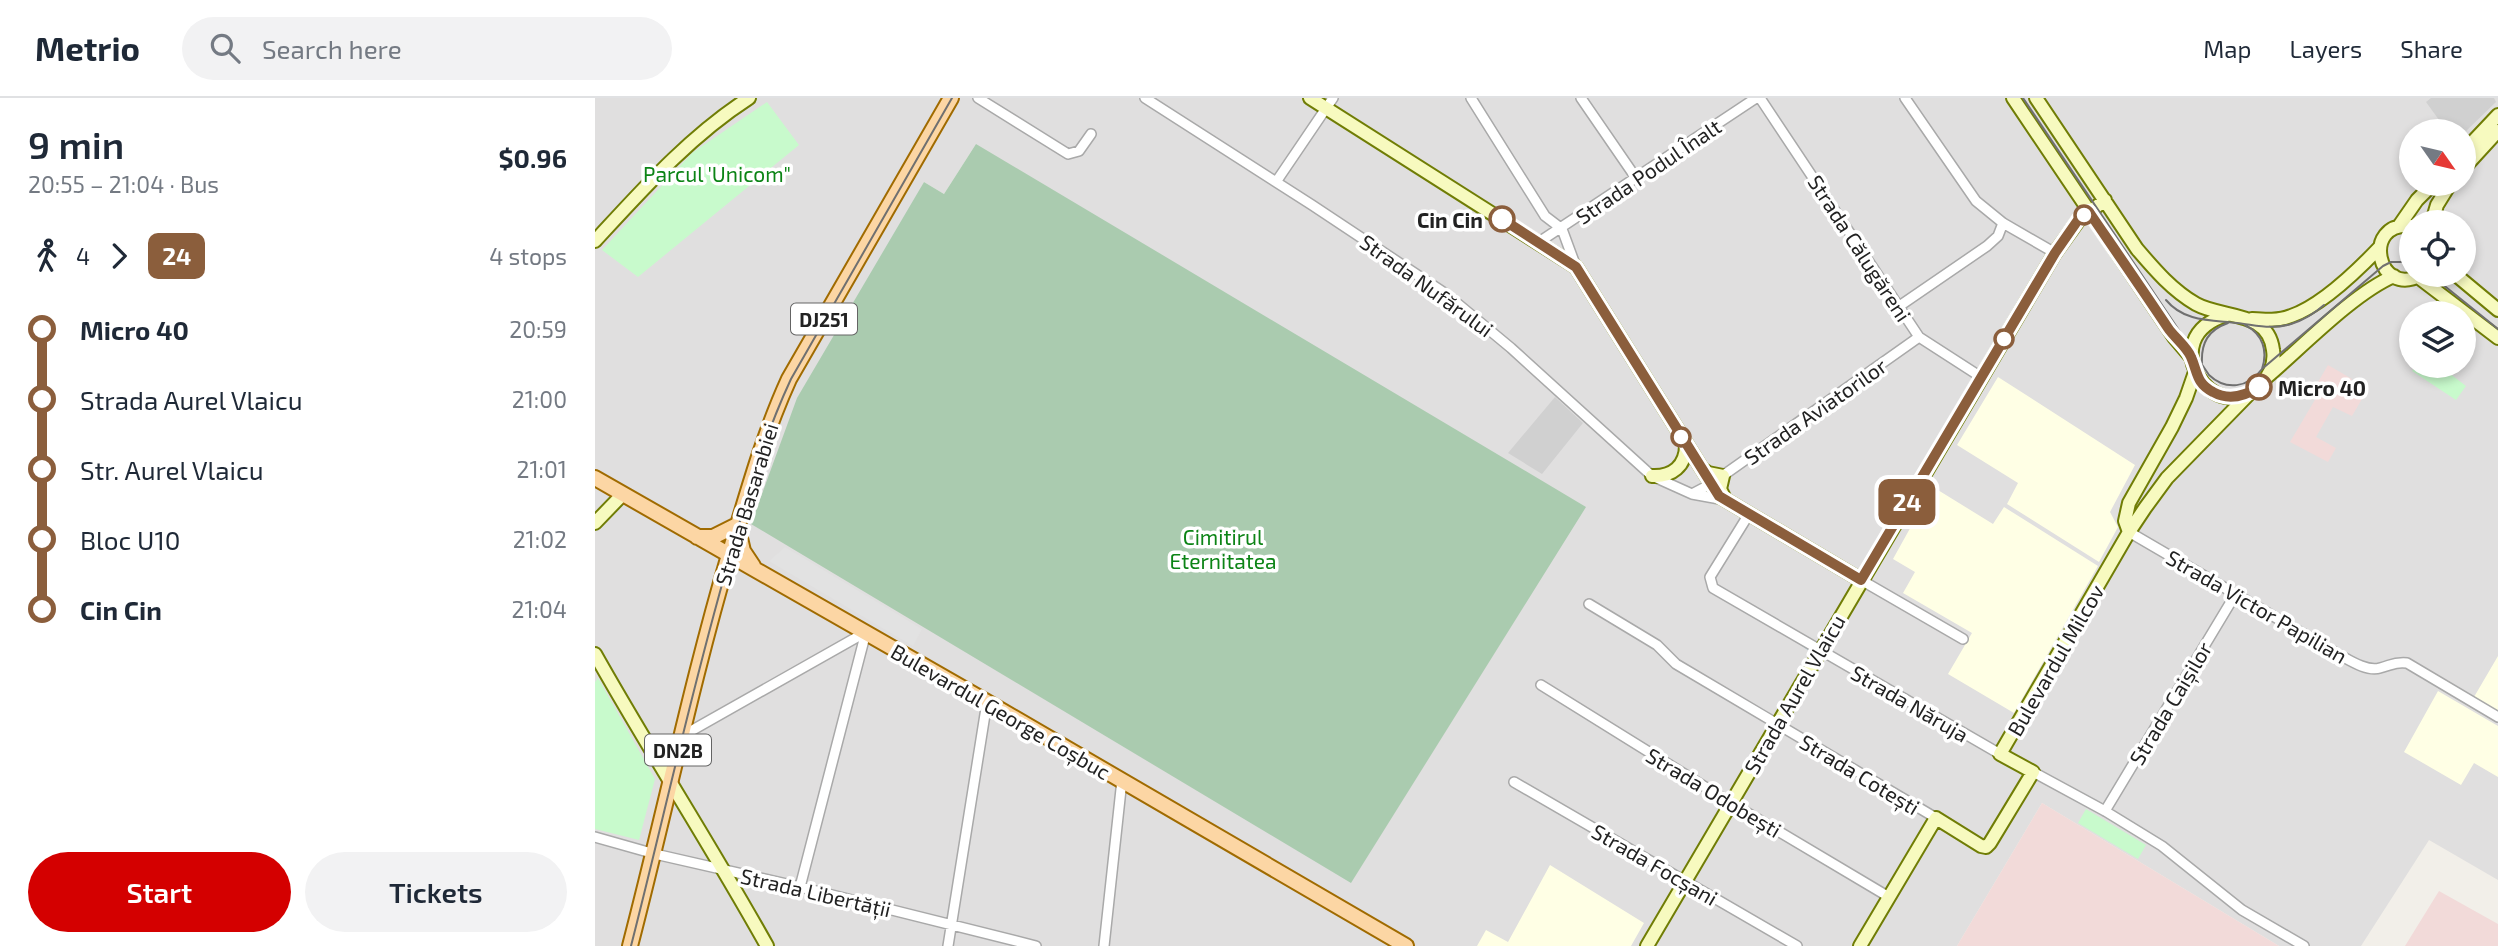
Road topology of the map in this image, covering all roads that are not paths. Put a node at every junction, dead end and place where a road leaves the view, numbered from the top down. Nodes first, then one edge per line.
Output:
1 (749, 98) edge
2 (951, 98) edge
3 (978, 98) edge
4 (1145, 98) edge
5 (1310, 98) edge
6 (1471, 98) edge
7 (1581, 98) edge
8 (1758, 98) edge
9 (1905, 98) edge
10 (2013, 98) edge
11 (2036, 98) edge
12 (1329, 103) edge
13 (2498, 115) edge
14 (2498, 131) edge
15 (1091, 134) dead end
16 (2476, 138) edge
17 (2476, 155) edge
18 (1636, 178) junction
19 (1276, 182) junction
20 (2105, 200) junction
21 (2089, 212) junction
22 (2003, 223) junction
23 (1562, 229) junction
24 (2399, 229) edge
25 (595, 241) edge
26 (1539, 242) junction
27 (2380, 247) junction
28 (2055, 253) junction
29 (1576, 267) junction
30 (2394, 276) junction
31 (2399, 277) edge
32 (2433, 287) edge
33 (2470, 287) edge
34 (1898, 307) junction
35 (2498, 310) edge
36 (2227, 315) junction
37 (2252, 320) junction
38 (1919, 338) junction
39 (2498, 338) edge
40 (2191, 357) junction
41 (2195, 372) junction
42 (1981, 377) junction
43 (2268, 377) junction
44 (2250, 393) junction
45 (1686, 445) junction
46 (1700, 468) junction
47 (1651, 476) junction
48 (1723, 476) junction
49 (595, 478) edge
50 (1711, 484) junction
51 (623, 494) junction
52 (1692, 494) junction
53 (1725, 500) junction
54 (1749, 514) junction
55 (595, 523) edge
56 (737, 525) junction
57 (2129, 532) junction
58 (697, 537) junction
59 (729, 555) junction
60 (759, 572) junction
61 (1861, 580) junction
62 (721, 581) junction
63 (2235, 595) junction
64 (1589, 604) dead end
65 (866, 632) junction
66 (1963, 639) dead end
67 (1819, 651) junction
68 (595, 654) edge
69 (1541, 685) dead end
70 (987, 702) junction
71 (2498, 717) edge
72 (1777, 725) junction
73 (682, 736) junction
74 (2000, 754) junction
75 (2033, 772) junction
76 (1122, 780) junction
77 (1514, 782) dead end
78 (670, 784) junction
79 (1731, 803) junction
80 (2105, 811) junction
81 (1936, 818) junction
82 (595, 837) edge
83 (654, 853) junction
84 (725, 870) junction
85 (1686, 881) junction
86 (800, 887) junction
87 (1889, 897) junction
88 (951, 924) junction
89 (630, 946) edge
90 (767, 946) edge
91 (948, 946) edge
92 (1036, 946) edge
93 (1104, 946) edge
94 (1406, 946) edge
95 (1647, 946) edge
96 (1797, 946) edge
97 (1860, 946) edge
98 (2304, 946) edge

1 - 25 main road
2 - 56 main road, Strada Basarabiei / DJ251
3 - 15 street
4 - 19 street, Strada Nufărului
5 - 12 main road
6 - 23 street
7 - 18 street
8 - 18 street, Strada Podul Înalt
8 - 34 street, Strada Călugăreni
9 - 22 street
10 - 21 main road
11 - 20 main road
12 - 19 street
12 - 26 main road
13 - 16 main road
14 - 17 main road
18 - 23 street, Strada Podul Înalt
19 - 47 street, Strada Nufărului
20 - 21 main road, Strada Aurel Vlaicu
20 - 36 main road
21 - 28 main road, Strada Aurel Vlaicu
21 - 40 main road
22 - 28 street
22 - 34 street
23 - 26 street, Strada Podul Înalt
23 - 29 street
24 - 27 main road
26 - 29 main road
27 - 30 main road
27 - 37 main road
28 - 42 main road, Strada Aurel Vlaicu
29 - 45 main road
30 - 31 main road
30 - 43 main road
32 - 39 main road
33 - 35 main road
34 - 38 street, Strada Călugăreni
36 - 37 main road
36 - 40 main road
37 - 43 main road
38 - 42 street, Strada Călugăreni
38 - 48 street, Strada Aviatorilor
40 - 41 main road
41 - 44 main road
41 - 57 main road, Bulevardul Milcov
42 - 61 main road, Strada Aurel Vlaicu
43 - 44 main road
44 - 57 main road, Bulevardul Milcov
45 - 46 main road
45 - 47 main road
46 - 48 main road
46 - 50 main road
47 - 52 street, Strada Nufărului
48 - 50 street, Strada Aviatorilor
48 - 53 main road
49 - 51 main road, Bulevardul George Coșbuc
50 - 52 street
50 - 53 main road
51 - 55 main road
51 - 58 main road, Bulevardul George Coșbuc
52 - 53 street, Strada Nufărului
53 - 54 main road
54 - 61 main road
54 - 67 street, Strada Năruja
56 - 58 main road
56 - 59 main road, Strada Basarabiei / DJ251
56 - 60 main road
57 - 63 street, Strada Victor Papilian
57 - 74 main road, Bulevardul Milcov
58 - 59 main road, Bulevardul George Coșbuc
59 - 60 main road, Bulevardul George Coșbuc
59 - 62 main road, Strada Basarabiei / DN2B
60 - 62 main road
60 - 65 main road, Bulevardul George Coșbuc
61 - 66 street
61 - 67 main road, Strada Aurel Vlaicu
62 - 73 main road, Strada Basarabiei / DN2B
63 - 71 street, Strada Victor Papilian
63 - 80 street, Strada Caișilor
64 - 72 street, Strada Cotești
65 - 70 main road, Bulevardul George Coșbuc
65 - 73 street
65 - 86 street
67 - 72 main road, Strada Aurel Vlaicu
67 - 74 street, Strada Năruja
68 - 78 main road
69 - 79 street, Strada Odobești
70 - 76 main road, Bulevardul George Coșbuc
70 - 88 street
72 - 79 main road, Strada Aurel Vlaicu
72 - 81 street, Strada Cotești
73 - 78 main road, Strada Basarabiei / DN2B
74 - 75 main road, Bulevardul Milcov
75 - 80 street
75 - 81 main road
76 - 93 street
76 - 94 main road, Bulevardul George Coșbuc
77 - 85 street, Strada Focșani
78 - 83 main road, Strada Basarabiei / DN2B
78 - 84 main road
79 - 85 main road, Strada Aurel Vlaicu
79 - 87 street, Strada Odobești
80 - 98 street
81 - 87 main road
82 - 83 street, Strada Libertății
83 - 84 street, Strada Libertății
83 - 89 main road, Strada Basarabiei / DN2B
84 - 86 street, Strada Libertății
84 - 90 main road
85 - 95 main road, Strada Aurel Vlaicu
85 - 96 street, Strada Focșani
86 - 88 street, Strada Libertății
87 - 97 main road
88 - 91 street
88 - 92 street, Strada Libertății

